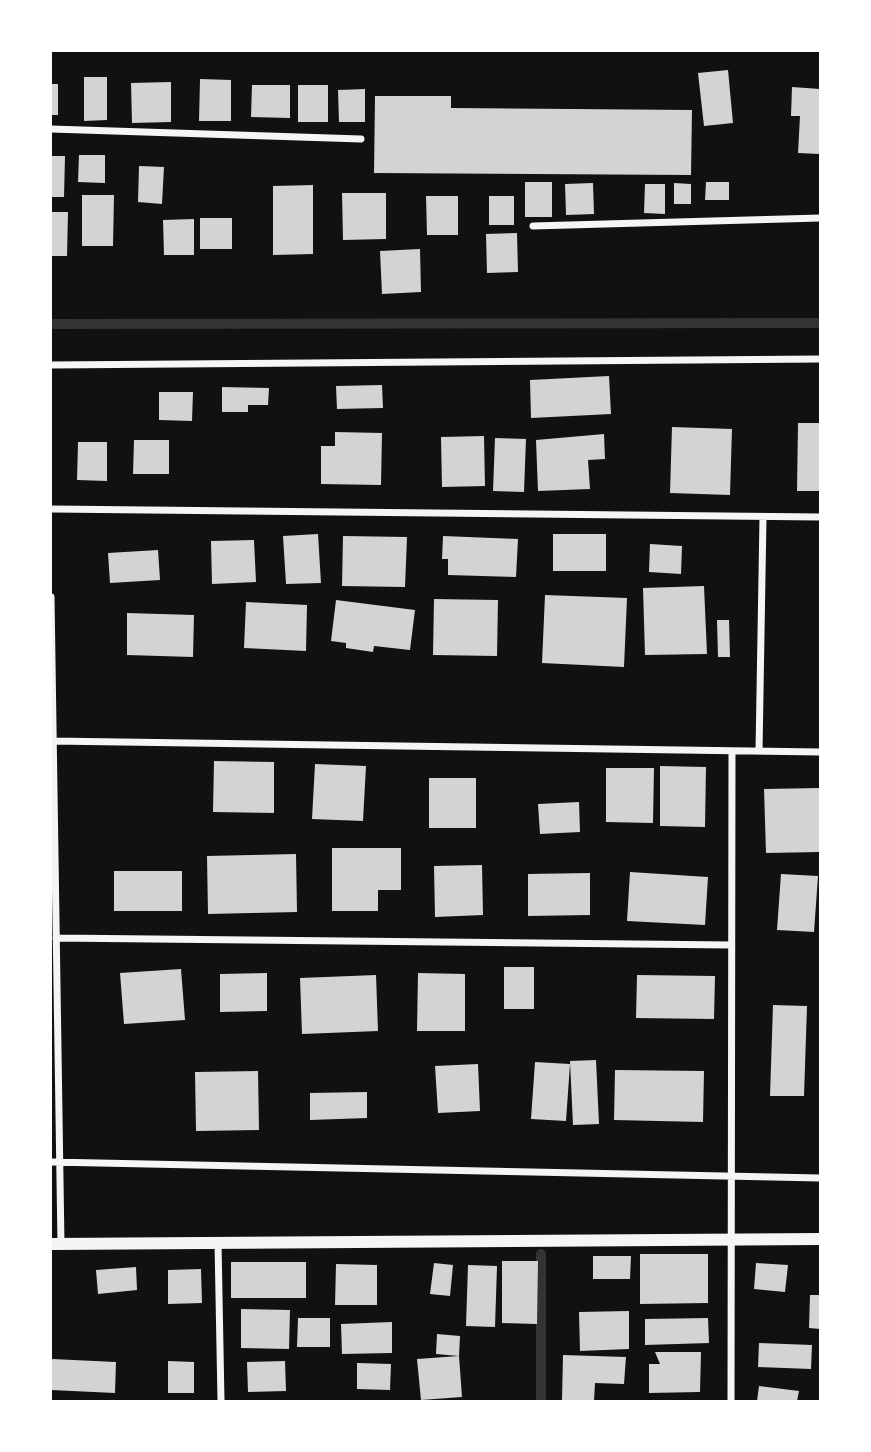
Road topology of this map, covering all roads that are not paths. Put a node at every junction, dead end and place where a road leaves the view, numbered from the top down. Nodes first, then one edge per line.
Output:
1 (51, 130) edge
2 (361, 139) dead end
3 (820, 218) edge
4 (533, 226) dead end
5 (820, 359) edge
6 (51, 365) edge
7 (51, 509) edge
8 (763, 517) junction
9 (820, 517) edge
10 (51, 597) edge
11 (52, 740) edge
12 (732, 751) junction
13 (758, 751) junction
14 (820, 752) edge
15 (56, 938) junction
16 (731, 945) junction
17 (51, 1162) edge
18 (60, 1162) junction
19 (730, 1177) junction
20 (820, 1178) edge
21 (820, 1239) edge
22 (730, 1240) junction
23 (218, 1243) junction
24 (56, 1244) edge
25 (221, 1401) edge
26 (732, 1401) edge

1 - 2 street
3 - 4 street
5 - 6 street
7 - 8 street
8 - 9 street
8 - 13 street
10 - 11 street
11 - 12 street
11 - 15 street
12 - 13 street
12 - 16 street
13 - 14 street
15 - 16 street
15 - 18 street
16 - 19 street
17 - 18 street
18 - 19 street
18 - 24 street
19 - 20 street
19 - 22 street
21 - 22 street
22 - 23 street
22 - 26 street
23 - 24 street
23 - 25 street

